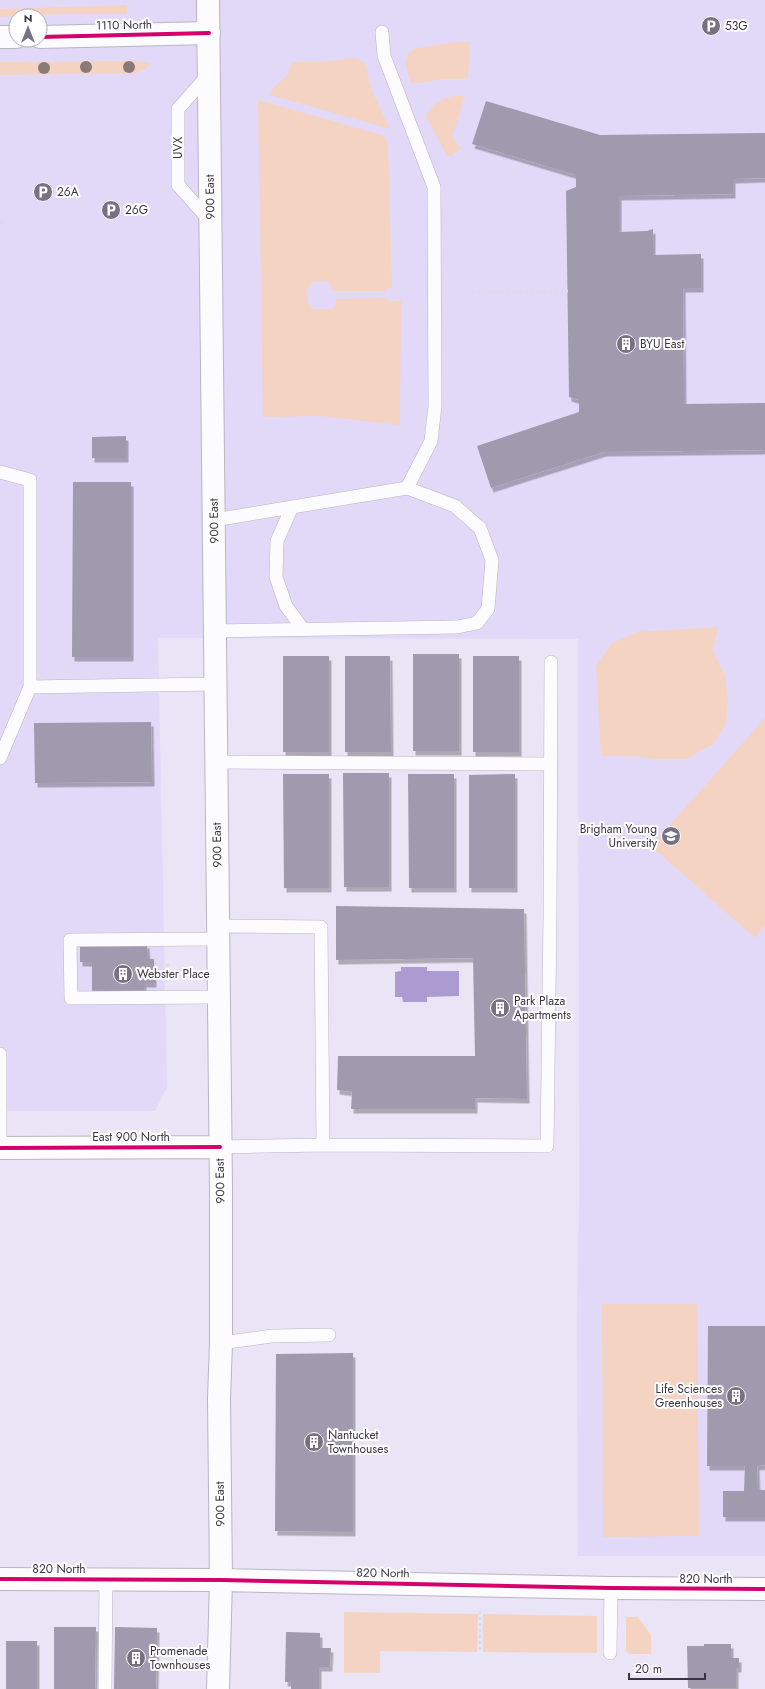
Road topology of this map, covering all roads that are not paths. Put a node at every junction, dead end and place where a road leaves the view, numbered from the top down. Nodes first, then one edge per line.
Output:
1 (210, 1) edge
2 (382, 32) dead end
3 (209, 33) junction
4 (48, 36) edge
5 (209, 74) junction
6 (211, 222) junction
7 (0, 472) edge
8 (407, 488) junction
9 (292, 507) junction
10 (214, 520) junction
11 (303, 629) junction
12 (215, 631) junction
13 (551, 662) dead end
14 (215, 684) junction
15 (30, 687) junction
16 (0, 758) edge
17 (216, 762) junction
18 (550, 764) junction
19 (218, 932) junction
20 (218, 997) junction
21 (0, 1054) edge
22 (323, 1145) junction
23 (220, 1147) junction
24 (0, 1148) edge
25 (328, 1335) dead end
26 (221, 1343) junction
27 (0, 1579) edge
28 (106, 1579) junction
29 (221, 1580) junction
30 (611, 1588) junction
31 (765, 1589) edge
32 (610, 1653) dead end
33 (105, 1689) edge
34 (218, 1689) edge

1 - 3 main road, 900 East
2 - 8 lane
3 - 4 main road, 1110 North
3 - 5 main road, 900 East
5 - 6 main road, 900 East
5 - 6 lane, UVX
6 - 10 main road, 900 East
7 - 15 lane
8 - 9 lane
8 - 11 lane
9 - 10 lane
9 - 11 lane
10 - 12 main road, 900 East
11 - 12 lane
12 - 14 main road, 900 East
13 - 18 lane
14 - 15 lane
14 - 17 main road, 900 East
15 - 16 lane
17 - 18 lane
17 - 19 main road, 900 East
18 - 22 lane
19 - 20 main road, 900 East
19 - 20 lane
19 - 22 lane
20 - 23 main road, 900 East
21 - 24 lane
22 - 23 lane
23 - 24 main road, East 900 North
23 - 26 main road, 900 East
25 - 26 lane
26 - 29 main road, 900 East
27 - 28 main road, 820 North
28 - 29 main road, 820 North
28 - 33 lane
29 - 30 main road, 820 North
29 - 34 main road, 900 East
30 - 31 main road, 820 North
30 - 32 lane

